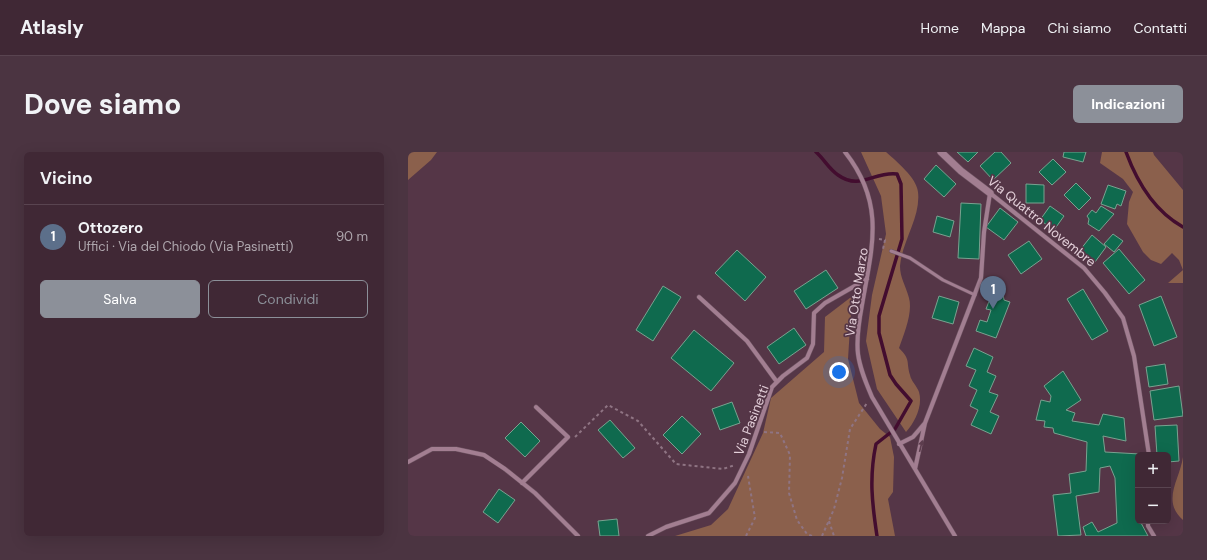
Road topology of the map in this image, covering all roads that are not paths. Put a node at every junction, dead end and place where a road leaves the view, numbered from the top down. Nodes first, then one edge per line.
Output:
1 (845, 152) edge
2 (941, 152) edge
3 (990, 193) junction
4 (891, 251) road end
5 (867, 279) junction
6 (974, 295) junction
7 (699, 297) dead end
8 (777, 382) junction
9 (536, 407) dead end
10 (925, 423) junction
11 (899, 442) junction
12 (1149, 452) edge
13 (408, 462) edge
14 (915, 469) junction
15 (522, 483) junction
16 (1148, 524) edge
17 (578, 536) edge
18 (648, 536) edge
19 (955, 536) edge
20 (1154, 536) edge

1 - 5 street, Via Otto Marzo
2 - 3 street, Via Quattro Novembre
3 - 6 street
3 - 12 street, Via Quattro Novembre
4 - 6 lane
5 - 8 street, Via Pasinetti
5 - 11 street, Via Otto Marzo
6 - 10 street
7 - 8 street
8 - 18 street, Via Pasinetti
9 - 15 street
10 - 11 street
14 -> 10 street
11 - 14 street, Via Otto Marzo
13 - 15 street
14 - 19 street, Via Otto Marzo
15 - 17 street
16 - 20 street

